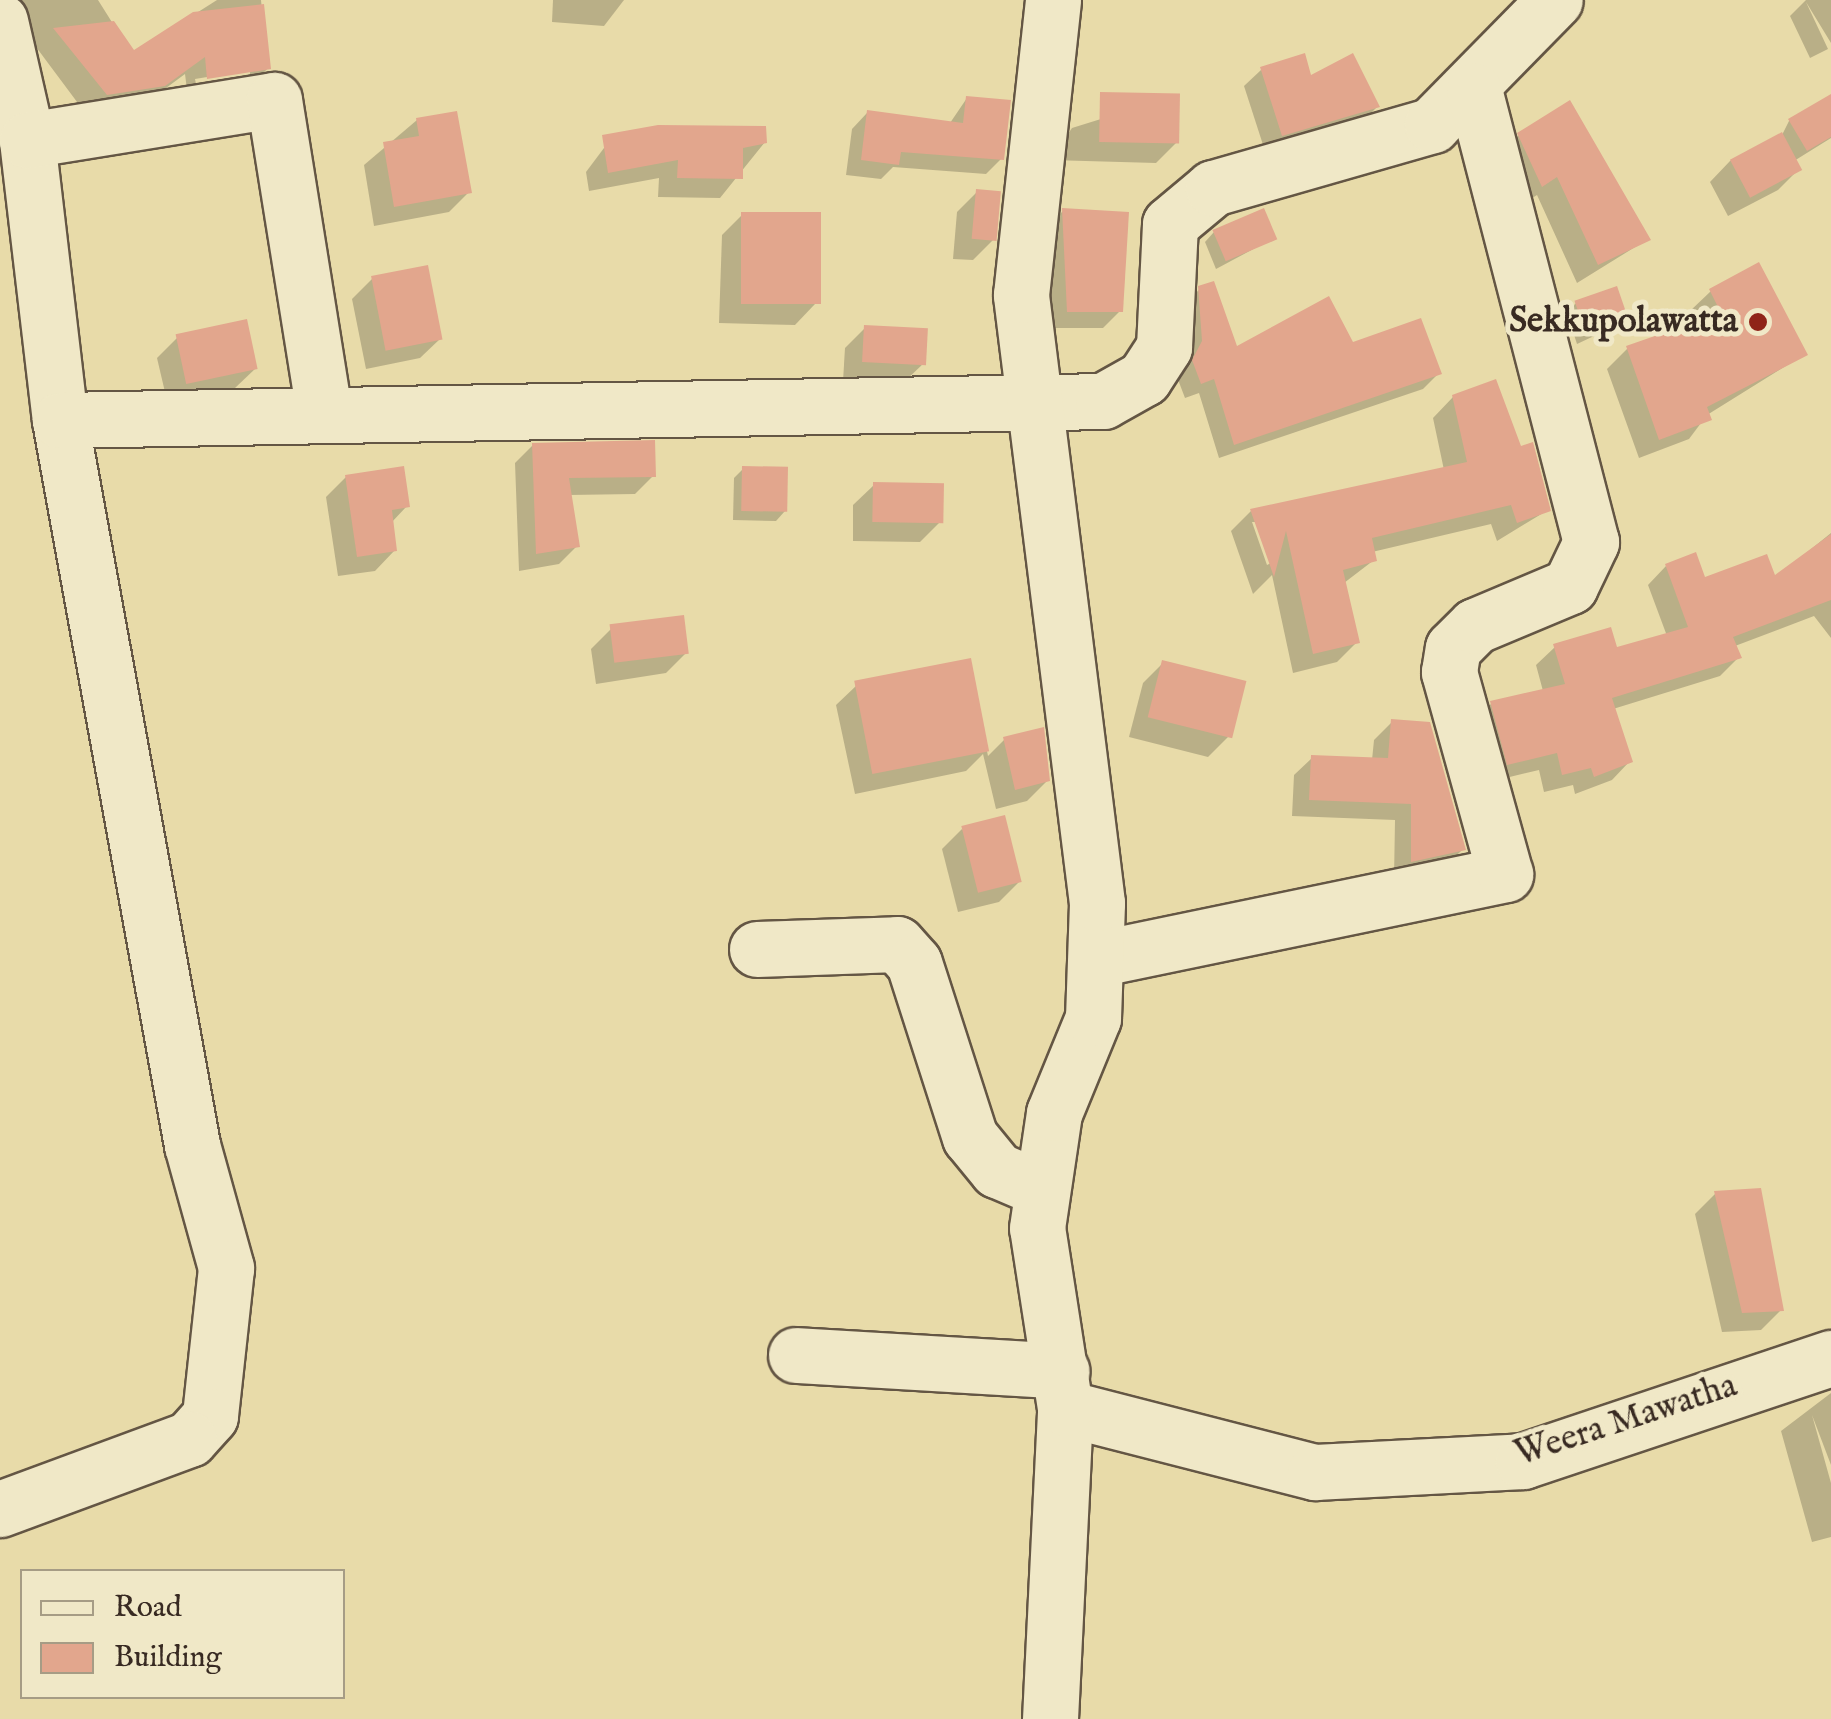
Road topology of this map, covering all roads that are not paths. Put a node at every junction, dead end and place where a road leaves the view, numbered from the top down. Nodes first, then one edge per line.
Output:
1 (1053, 0) edge
2 (1555, 0) edge
3 (0, 21) edge
4 (1474, 91) junction
5 (27, 140) junction
6 (1041, 401) junction
7 (324, 412) junction
8 (60, 420) junction
9 (757, 949) dead end
10 (1096, 959) junction
11 (1042, 1189) junction
12 (796, 1356) dead end
13 (1831, 1358) edge
14 (1064, 1390) junction
15 (0, 1508) edge
16 (1050, 1719) edge

1 - 6 street
2 - 4 street
3 - 5 street
4 - 6 street
4 - 10 street
5 - 7 street
5 - 8 street
6 - 7 street
6 - 10 street
7 - 8 street
8 - 15 street
9 - 11 street
10 - 11 street
11 - 14 street
12 - 14 street, Weera Mawatha
13 - 14 street, Weera Mawatha
14 - 16 street

